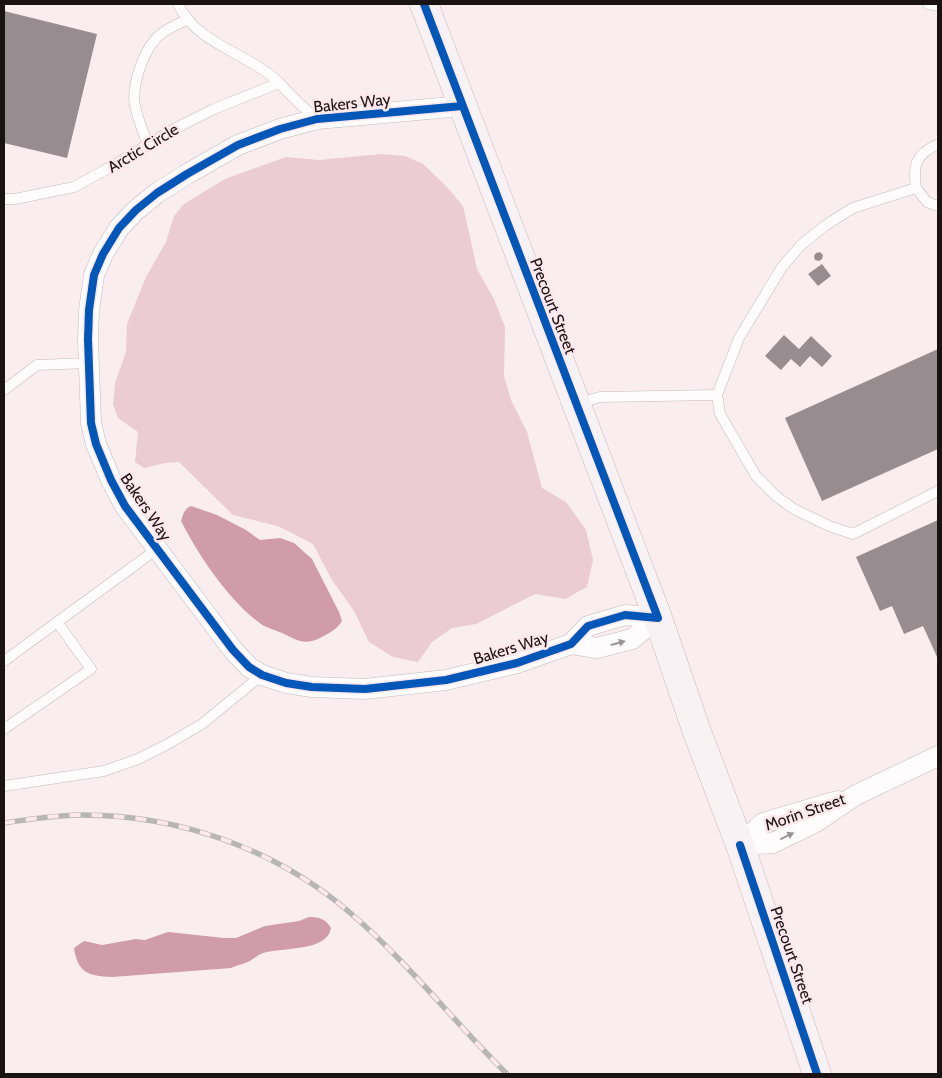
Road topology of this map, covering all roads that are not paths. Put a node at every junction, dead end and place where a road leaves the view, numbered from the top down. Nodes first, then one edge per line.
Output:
1 (178, 4) edge
2 (424, 4) edge
3 (928, 4) edge
4 (938, 6) edge
5 (188, 19) junction
6 (279, 83) junction
7 (462, 106) junction
8 (317, 119) junction
9 (148, 144) junction
10 (938, 144) edge
11 (916, 188) junction
12 (4, 198) edge
13 (938, 206) edge
14 (89, 363) junction
15 (4, 390) edge
16 (717, 395) junction
17 (576, 404) junction
18 (938, 491) edge
19 (157, 549) junction
20 (658, 618) junction
21 (57, 622) junction
22 (4, 661) edge
23 (262, 676) junction
24 (4, 729) edge
25 (938, 756) edge
26 (4, 786) edge
27 (740, 845) junction
28 (818, 1074) edge

1 - 5 lane
2 - 7 main road, Precourt Street
3 - 4 lane
5 - 6 lane
5 - 9 lane
6 - 8 lane
6 - 9 lane, Arctic Circle
7 - 8 street, Bakers Way
7 - 17 main road, Precourt Street
8 - 14 street, Bakers Way
9 - 12 lane, Arctic Circle
10 - 11 lane
11 - 13 lane
11 - 16 lane
14 - 15 lane
14 - 19 street, Bakers Way
16 - 17 lane
16 - 18 lane
17 - 20 main road, Precourt Street
19 - 21 lane
19 - 23 street, Bakers Way
20 - 23 street, Bakers Way
20 - 27 main road, Precourt Street
21 - 22 lane
21 - 24 lane
23 - 26 lane
25 - 27 street, Morin Street
27 - 28 main road, Precourt Street

